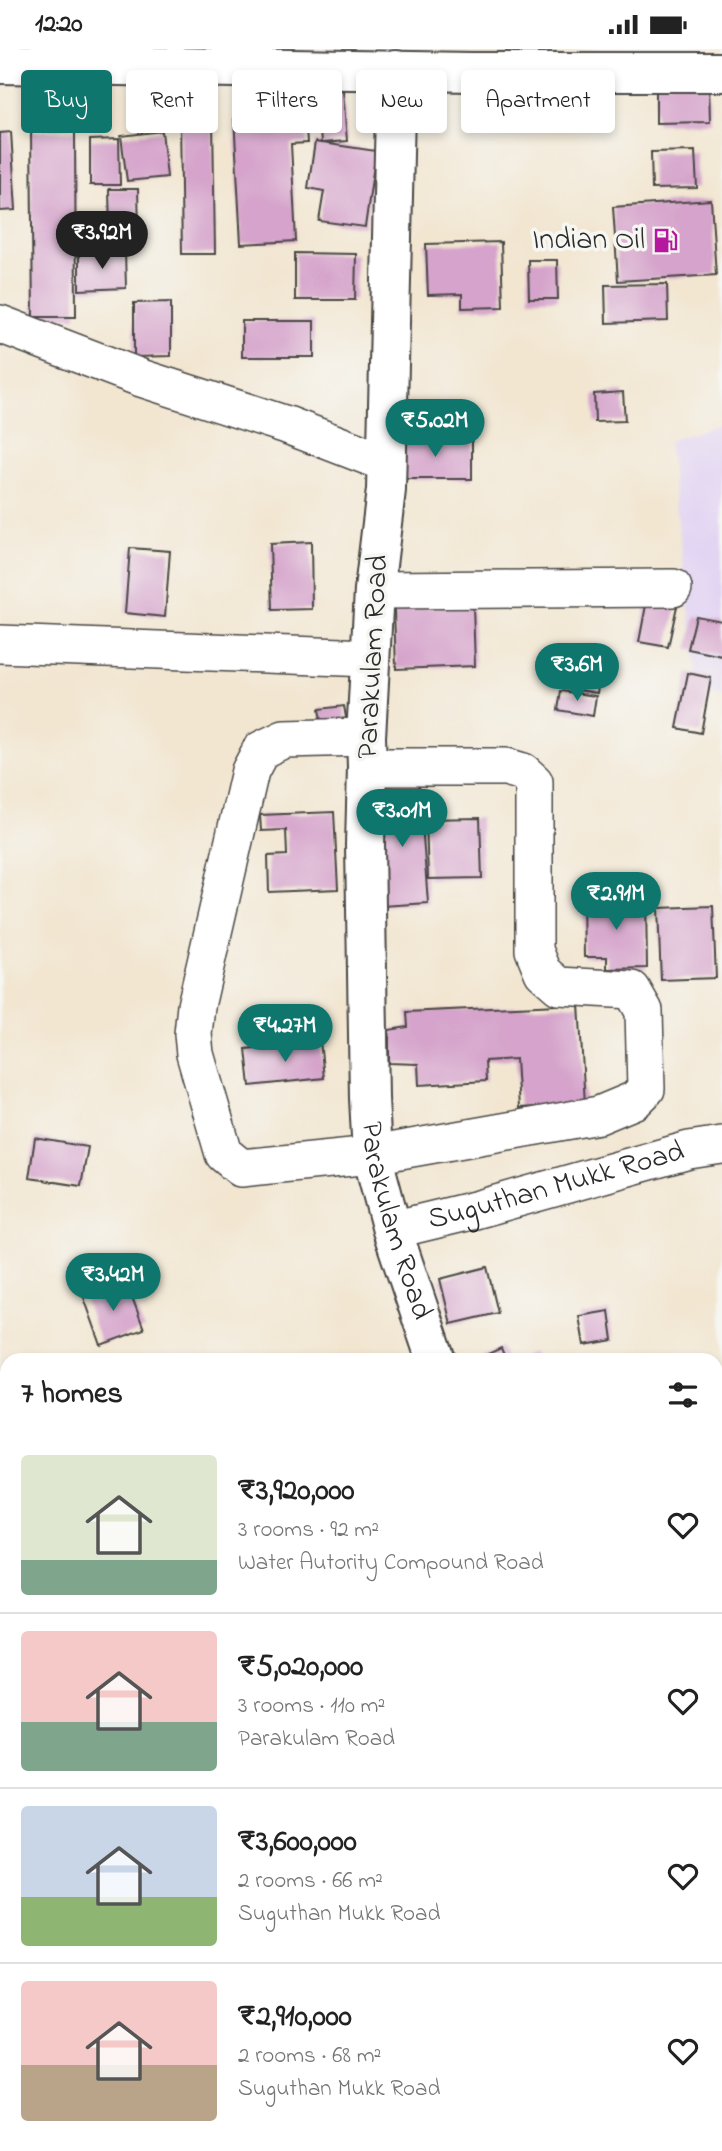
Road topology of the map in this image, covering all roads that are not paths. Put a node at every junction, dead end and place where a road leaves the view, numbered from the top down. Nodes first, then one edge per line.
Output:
1 (319, 49) edge
2 (722, 50) edge
3 (0, 64) edge
4 (396, 70) edge
5 (447, 70) edge
6 (722, 72) edge
7 (394, 133) edge
8 (0, 324) edge
9 (386, 463) junction
10 (673, 588) dead end
11 (374, 590) junction
12 (0, 644) edge
13 (369, 659) junction
14 (366, 752) junction
15 (722, 1145) edge
16 (372, 1155) junction
17 (391, 1230) junction
18 (434, 1353) edge

1 - 2 main road
3 - 4 main road
5 - 6 main road
7 - 9 main road, Parakulam Road
8 - 9 street
9 - 11 main road, Parakulam Road
10 - 11 street
11 - 13 main road, Parakulam Road
12 - 13 street
13 - 14 main road, Parakulam Road
14 - 16 main road, Parakulam Road
14 - 16 street
14 - 16 street
15 - 17 street, Suguthan Mukk Road
16 - 17 main road, Parakulam Road
17 - 18 main road, Parakulam Road

